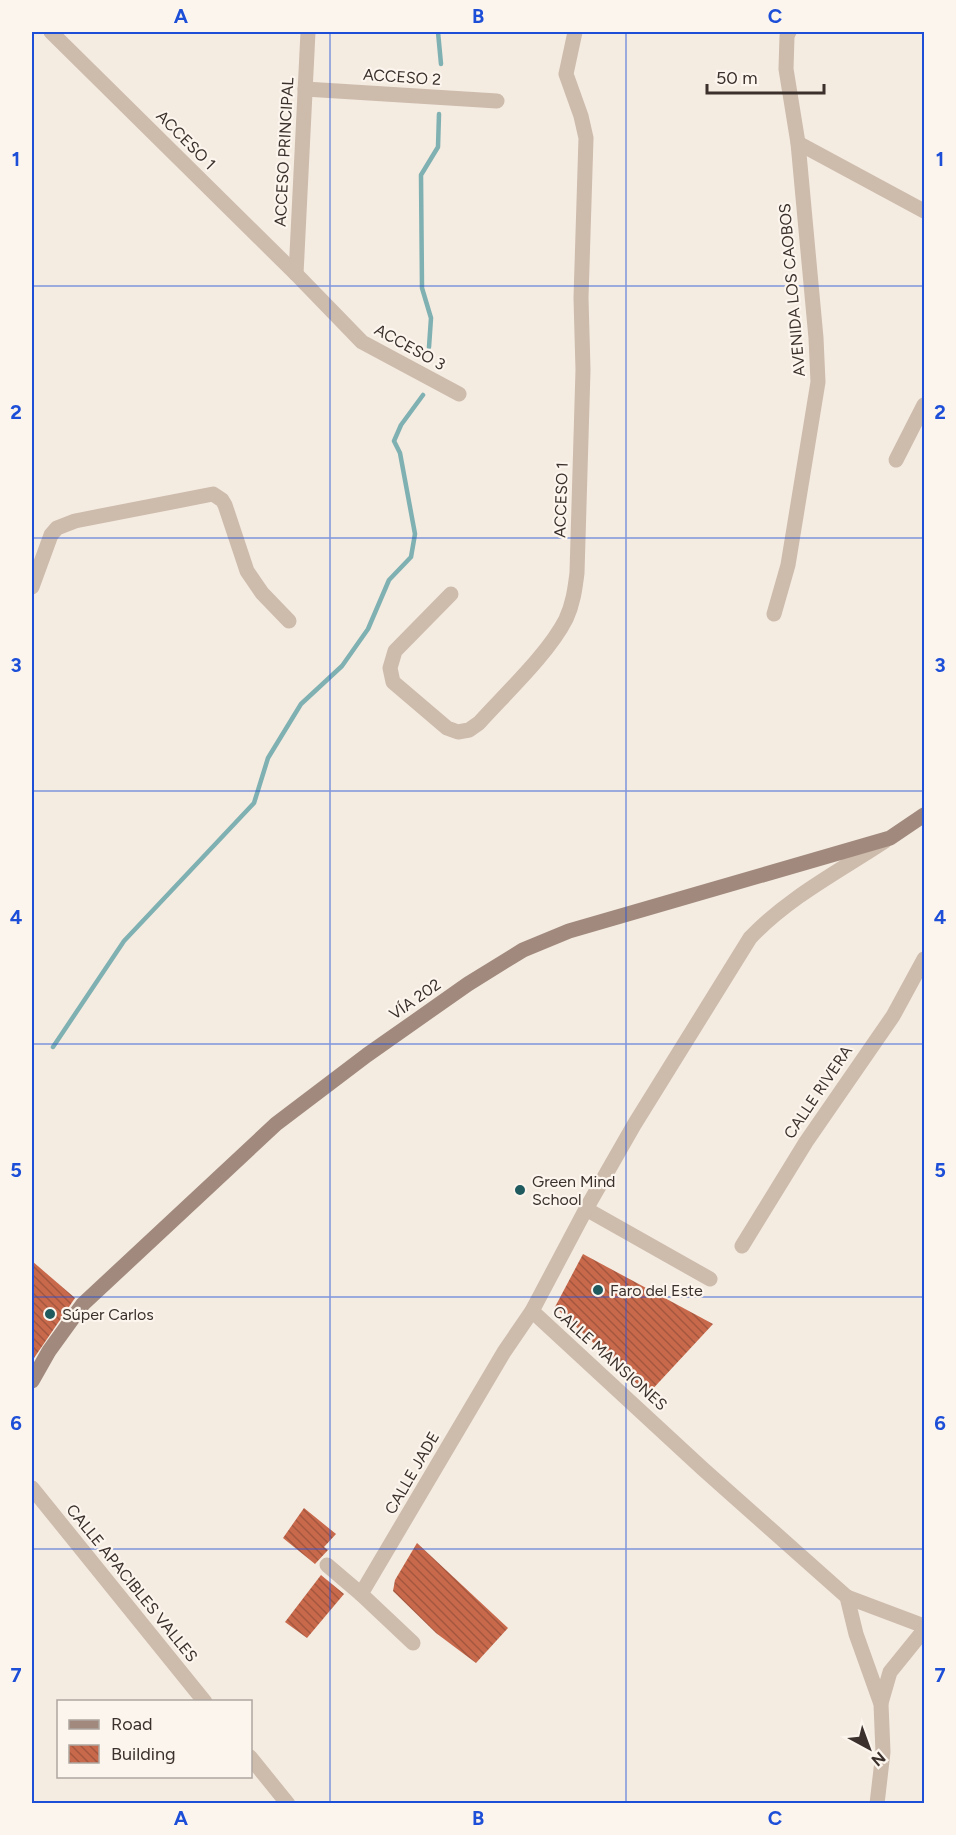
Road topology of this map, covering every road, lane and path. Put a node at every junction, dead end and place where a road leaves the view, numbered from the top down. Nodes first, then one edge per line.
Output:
1 (51, 32) edge
2 (308, 32) edge
3 (575, 32) edge
4 (789, 32) edge
5 (305, 89) junction
6 (497, 101) dead end
7 (798, 142) junction
8 (924, 211) edge
9 (296, 274) junction
10 (459, 394) dead end
11 (924, 405) edge
12 (896, 460) dead end
13 (32, 587) edge
14 (451, 594) dead end
15 (774, 614) dead end
16 (289, 621) dead end
17 (924, 815) edge
18 (890, 838) junction
19 (924, 959) edge
20 (586, 1209) junction
21 (742, 1246) dead end
22 (710, 1279) dead end
23 (532, 1311) junction
24 (32, 1381) edge
25 (32, 1488) edge
26 (327, 1565) dead end
27 (362, 1594) junction
28 (847, 1597) junction
29 (924, 1628) edge
30 (413, 1643) dead end
31 (204, 1700) edge
32 (881, 1704) junction
33 (252, 1759) edge
34 (288, 1803) edge
35 (876, 1803) edge

1 - 9 street, ACCESO 1
2 - 5 street, ACCESO PRINCIPAL
3 - 14 street, ACCESO 1
4 - 7 street, AVENIDA LOS CAOBOS
5 - 6 street, ACCESO 2
5 - 9 street, ACCESO PRINCIPAL
7 - 8 street
7 - 15 street, AVENIDA LOS CAOBOS
9 - 10 street, ACCESO 3
11 - 12 street
13 - 16 street
17 - 18 main road, VÍA 202
18 - 20 street, CALLE MANSIONES
18 - 24 main road, VÍA 202
19 - 21 street, CALLE RIVERA
20 - 22 street
20 - 23 street, CALLE MANSIONES
23 - 27 street, CALLE JADE
23 - 28 street, CALLE MANSIONES
25 - 31 street, CALLE APACIBLES VALLES
26 - 27 street
27 - 30 street
28 - 29 street
28 - 32 street
29 - 32 street
32 - 35 street
33 - 34 street

